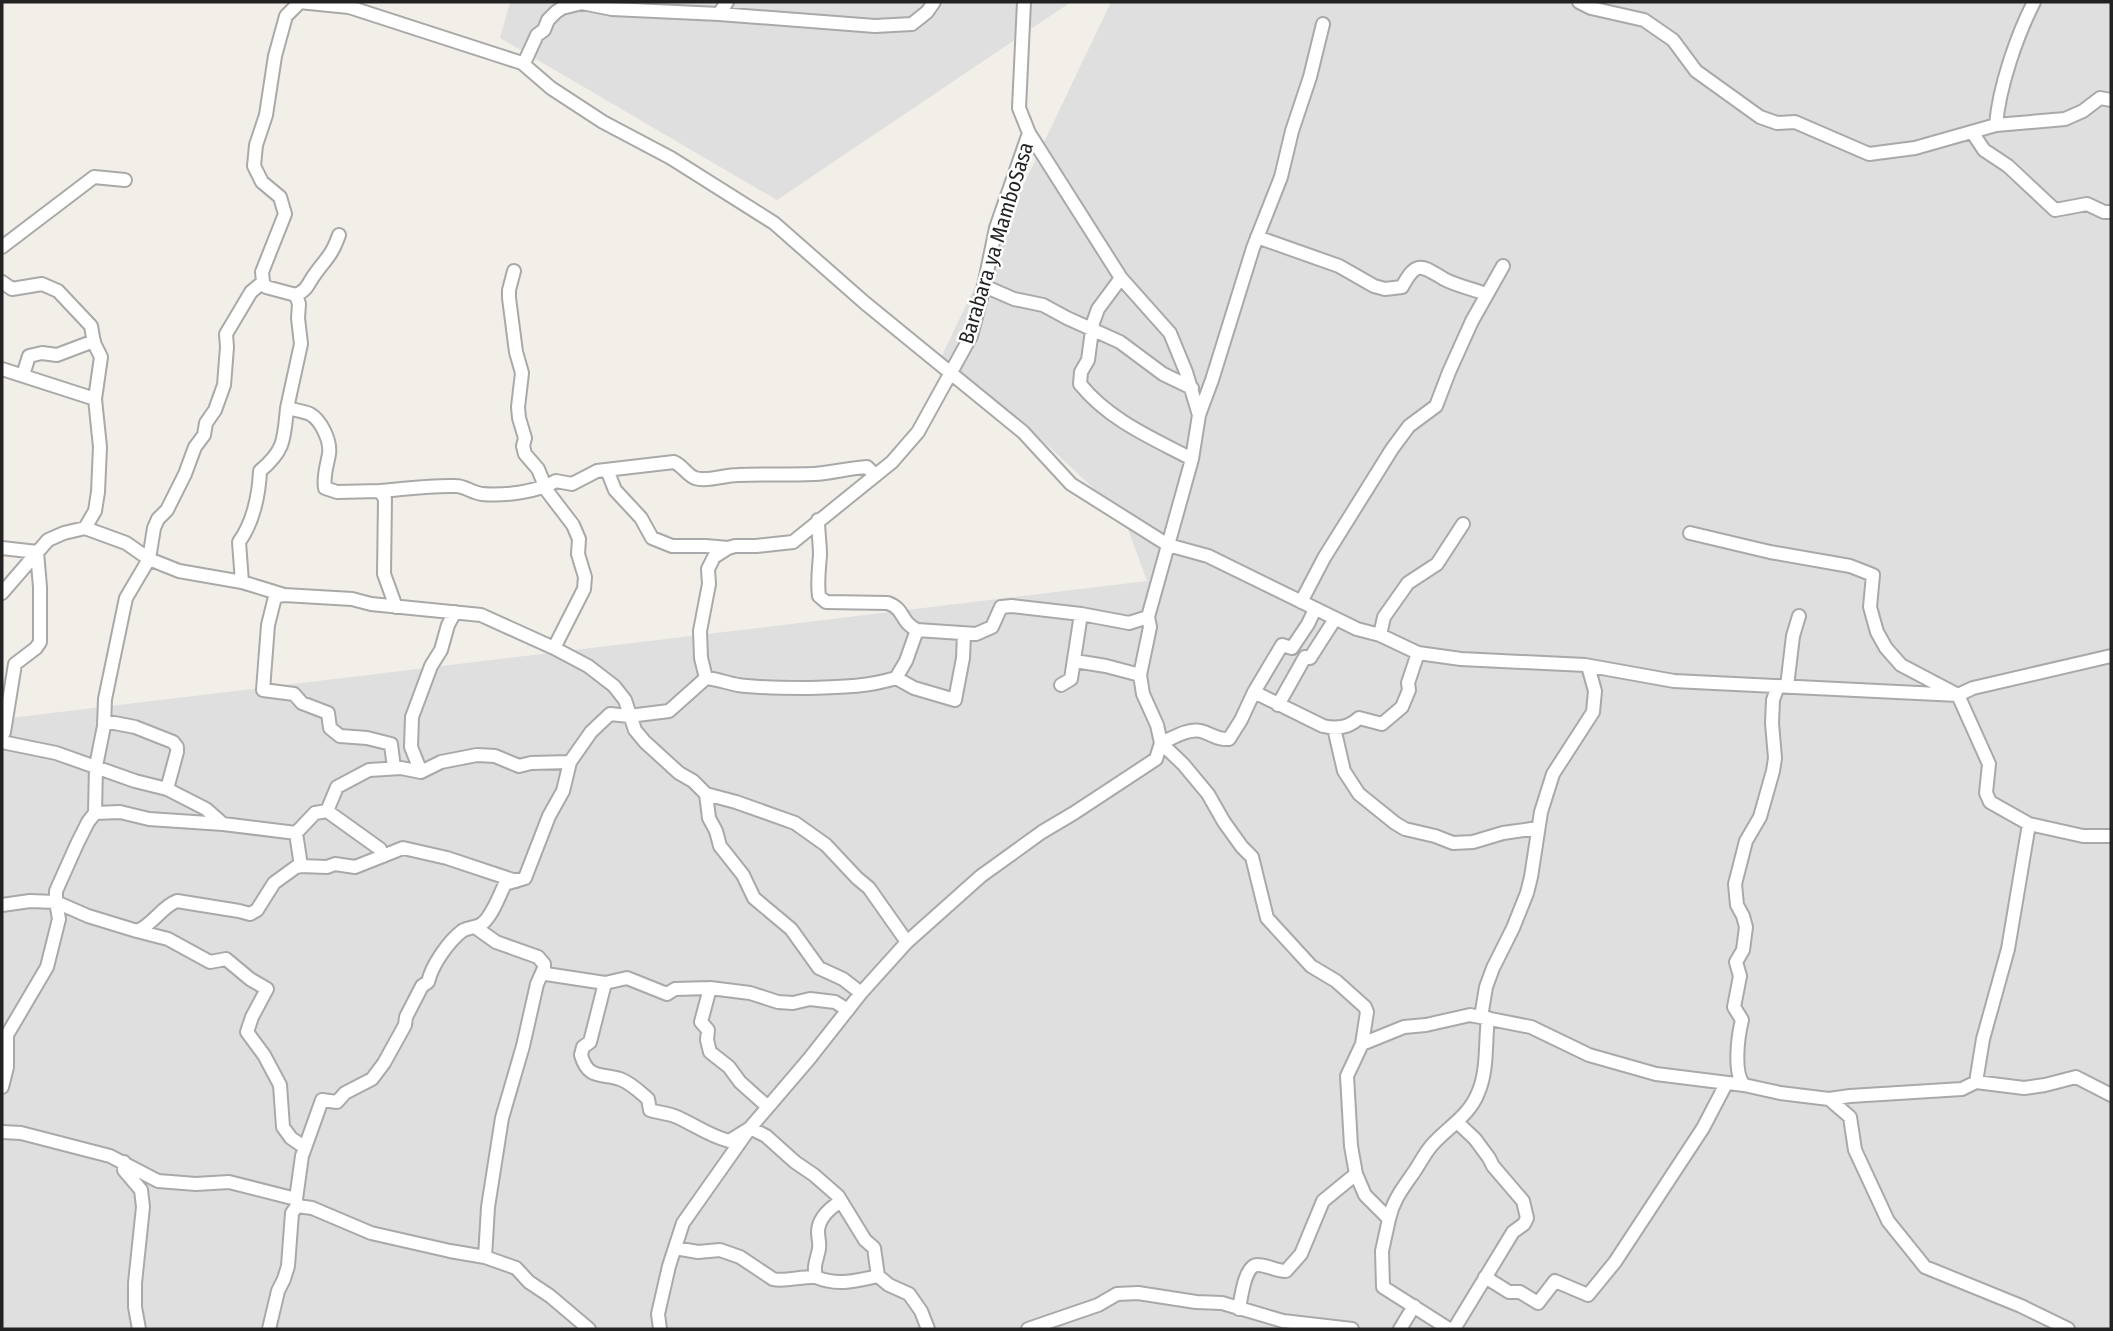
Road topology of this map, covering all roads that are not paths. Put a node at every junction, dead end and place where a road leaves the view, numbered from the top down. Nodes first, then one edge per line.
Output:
1 (299, 2) edge
2 (727, 2) edge
3 (934, 2) edge
4 (1024, 2) edge
5 (1579, 2) edge
6 (2034, 2) edge
7 (604, 4) edge
8 (719, 14) junction
9 (1323, 24) dead end
10 (522, 64) junction
11 (2111, 100) edge
12 (1996, 125) junction
13 (1972, 132) junction
14 (1029, 133) junction
15 (125, 180) dead end
16 (2111, 212) edge
17 (338, 235) dead end
18 (1257, 237) junction
19 (2, 247) edge
20 (1503, 266) dead end
21 (514, 271) dead end
22 (1121, 278) junction
23 (2, 282) edge
24 (263, 282) junction
25 (984, 286) junction
26 (1486, 294) junction
27 (296, 295) junction
28 (1092, 330) junction
29 (94, 341) junction
30 (2, 369) edge
31 (951, 372) junction
32 (23, 375) junction
33 (1192, 388) junction
34 (94, 398) junction
35 (287, 408) junction
36 (1199, 415) junction
37 (1192, 459) junction
38 (607, 470) junction
39 (875, 475) junction
40 (545, 487) junction
41 (380, 491) junction
42 (818, 520) junction
43 (1463, 524) dead end
44 (85, 528) junction
45 (1690, 533) dead end
46 (1168, 545) junction
47 (2, 548) edge
48 (728, 548) junction
49 (37, 552) junction
50 (149, 559) junction
51 (242, 582) junction
52 (2, 593) edge
53 (284, 595) junction
54 (1301, 602) junction
55 (396, 607) junction
56 (1315, 609) junction
57 (455, 612) junction
58 (1081, 614) junction
59 (1799, 616) dead end
60 (1148, 617) junction
61 (1335, 618) junction
62 (917, 630) junction
63 (964, 634) junction
64 (1380, 635) junction
65 (554, 648) junction
66 (1418, 653) junction
67 (2111, 656) edge
68 (1074, 661) junction
69 (1588, 666) junction
70 (1140, 675) junction
71 (706, 678) junction
72 (896, 678) junction
73 (1060, 685) dead end
74 (1783, 686) junction
75 (1254, 692) junction
76 (1958, 695) junction
77 (1278, 705) junction
78 (629, 716) junction
79 (104, 721) junction
80 (1334, 728) junction
81 (2, 736) edge
82 (2, 742) edge
83 (1161, 743) junction
84 (570, 762) junction
85 (96, 766) junction
86 (394, 768) junction
87 (421, 772) junction
88 (167, 789) junction
89 (706, 794) junction
90 (327, 811) junction
91 (95, 813) junction
92 (223, 824) junction
93 (2029, 824) junction
94 (1538, 828) junction
95 (296, 833) junction
96 (2111, 836) edge
97 (383, 856) junction
98 (301, 866) junction
99 (516, 881) junction
100 (56, 902) junction
101 (2, 905) edge
102 (475, 927) junction
103 (138, 931) junction
104 (907, 942) junction
105 (541, 975) junction
106 (605, 983) junction
107 (710, 988) junction
108 (861, 993) junction
109 (848, 1010) junction
110 (1485, 1018) junction
111 (1362, 1044) junction
112 (1976, 1082) junction
113 (1726, 1084) junction
114 (1744, 1085) junction
115 (2, 1087) edge
116 (2111, 1095) edge
117 (1829, 1099) junction
118 (768, 1107) junction
119 (1457, 1122) junction
120 (750, 1128) junction
121 (2, 1132) edge
122 (304, 1147) junction
123 (124, 1162) junction
124 (1356, 1174) junction
125 (841, 1201) junction
126 (296, 1203) junction
127 (1389, 1219) junction
128 (676, 1248) junction
129 (485, 1257) junction
130 (878, 1276) junction
131 (816, 1277) junction
132 (1485, 1277) junction
133 (1414, 1306) junction
134 (1239, 1309) junction
135 (574, 1324) edge
136 (139, 1329) edge
137 (269, 1329) edge
138 (589, 1329) edge
139 (660, 1329) edge
140 (928, 1329) edge
141 (1028, 1329) edge
142 (1352, 1329) edge
143 (1400, 1329) edge
144 (1451, 1329) edge
145 (2068, 1329) edge

1 - 10 street
1 - 24 street
2 - 8 street
3 - 8 street
4 - 14 street, Barabara ya MamboSasa
5 - 13 street
6 - 12 street
7 - 8 street
7 - 10 street
9 - 18 street
10 - 31 street
11 - 12 street
12 - 13 street
13 - 16 street
14 - 22 street
14 - 25 street, Barabara ya MamboSasa
15 - 19 street
17 - 27 street
18 - 26 street
18 - 36 street
20 - 26 street
21 - 40 street
22 - 28 street
22 - 33 street
23 - 29 street
24 - 27 street
24 - 50 street
25 - 28 street
25 - 31 street, Barabara ya MamboSasa
26 - 54 street
27 - 35 street
28 - 33 street
28 - 37 street
29 - 32 street
29 - 34 street
30 - 32 street
31 - 39 street, Barabara ya MamboSasa
31 - 46 street
32 - 34 street
33 - 36 street
34 - 44 street
35 - 41 street
35 - 51 street
36 - 37 street
37 - 46 street
38 - 39 street
38 - 40 street
38 - 48 street, Barabara ya MamboSasa
39 - 42 street, Barabara ya MamboSasa
40 - 41 street
40 - 65 street
41 - 55 street
42 - 48 street, Barabara ya MamboSasa
42 - 62 street
43 - 64 street
44 - 49 street
44 - 50 street
45 - 76 street
46 - 54 street
46 - 60 street
47 - 49 street
48 - 71 street
49 - 52 street
49 - 81 street
50 - 51 street
50 - 79 street
51 - 53 street
53 - 55 street
53 - 86 street
54 - 56 street
55 - 57 street
56 - 61 street
56 - 75 street
57 - 65 street
57 - 87 street
58 - 60 street
58 - 63 street
58 - 68 street
59 - 74 street
60 - 70 street
61 - 64 street
61 - 77 street
62 - 63 street
62 - 72 street
63 - 72 street
64 - 66 street
65 - 78 street
66 - 69 street
66 - 80 street
67 - 76 street
68 - 70 street
68 - 73 street
69 - 74 street
69 - 94 street
70 - 83 street
71 - 72 street
71 - 78 street
74 - 76 street
74 - 114 street
75 - 77 street
75 - 83 street
76 - 93 street
77 - 80 street
78 - 84 street
78 - 89 street
79 - 85 street
79 - 88 street
80 - 94 street
82 - 85 street
83 - 104 street
83 - 111 street
84 - 87 street
84 - 99 street
85 - 88 street
85 - 91 street
86 - 87 street
86 - 90 street
88 - 92 street
89 - 104 street
89 - 108 street
90 - 95 street
90 - 97 street
91 - 92 street
91 - 100 street
92 - 95 street
93 - 96 street
93 - 112 street
94 - 110 street
95 - 98 street
97 - 98 street
97 - 99 street
98 - 103 street
99 - 102 street
100 - 101 street
100 - 103 street
100 - 115 street
102 - 105 street
102 - 122 street
103 - 122 street
104 - 108 street
105 - 106 street
105 - 129 street
106 - 107 street
106 - 120 street
107 - 109 street
107 - 118 street
108 - 109 street
109 - 118 street
110 - 111 street
110 - 113 street
110 - 119 street
111 - 124 street
112 - 116 street
112 - 117 street
113 - 114 street
113 - 132 street
114 - 117 street
117 - 145 street
118 - 120 street
119 - 127 street
119 - 132 street
120 - 125 street
120 - 128 street
121 - 123 street
122 - 126 street
123 - 126 street
123 - 136 street
124 - 127 street
124 - 134 street
125 - 130 street
125 - 131 street
126 - 129 street
126 - 137 street
127 - 133 street
128 - 131 street
128 - 139 street
129 - 135 street
130 - 131 street
130 - 140 street
132 - 144 street
133 - 143 street
133 - 144 street
134 - 141 street
134 - 142 street
135 - 138 street

